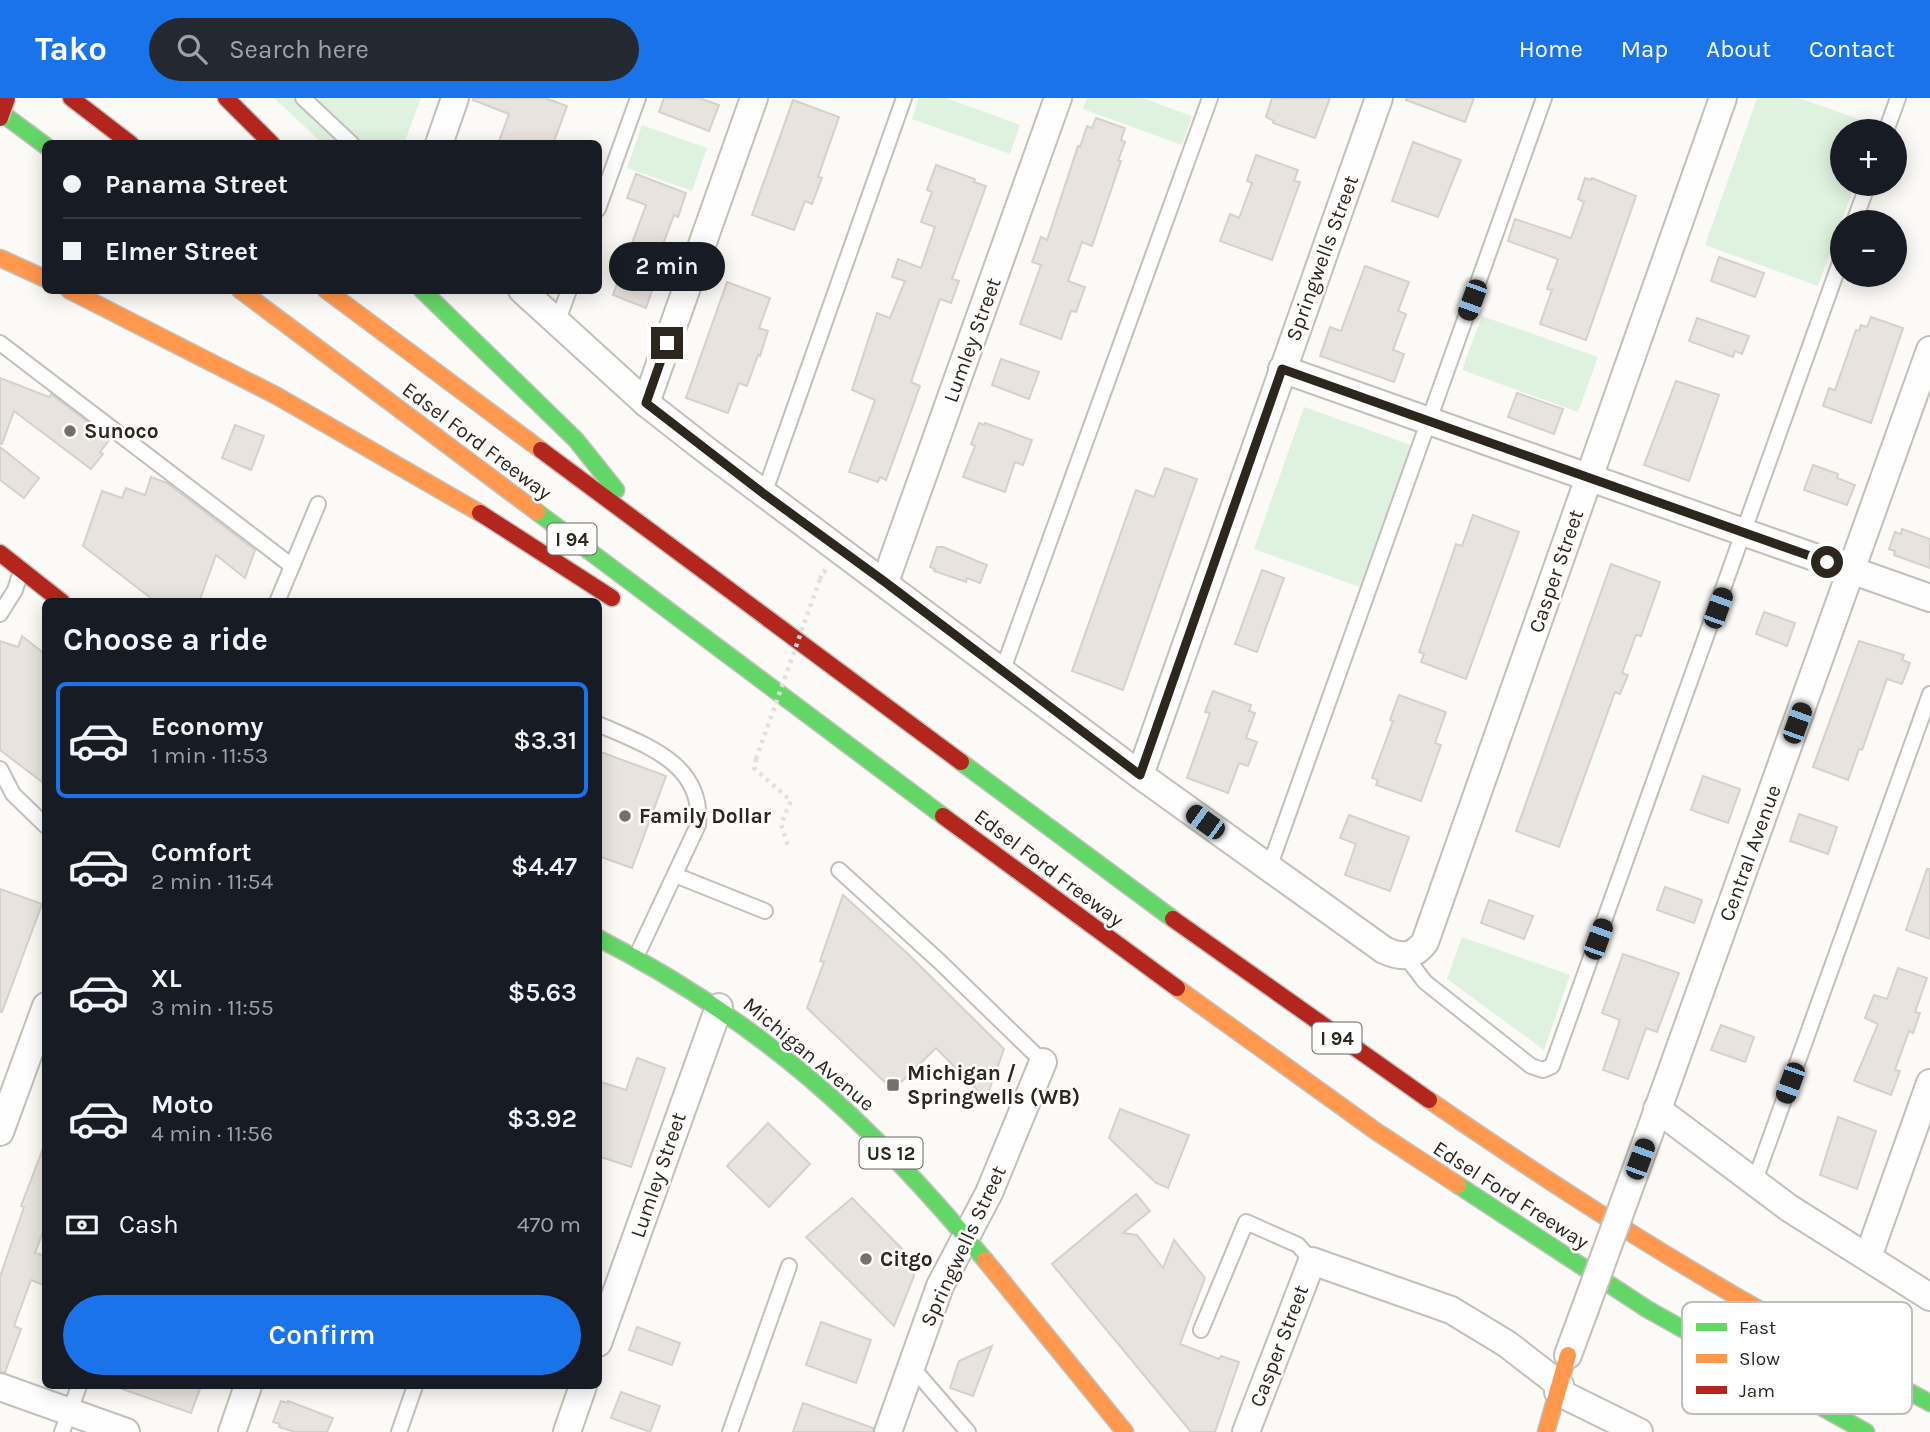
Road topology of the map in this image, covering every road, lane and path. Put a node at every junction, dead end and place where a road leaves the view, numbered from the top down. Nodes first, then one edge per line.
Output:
1 (7, 98) edge
2 (72, 98) edge
3 (226, 98) edge
4 (303, 98) edge
5 (455, 98) edge
6 (638, 98) edge
7 (754, 98) edge
8 (904, 98) edge
9 (1058, 98) edge
10 (1210, 98) edge
11 (1379, 98) edge
12 (1544, 98) edge
13 (1723, 98) edge
14 (1898, 98) edge
15 (0, 112) edge
16 (0, 118) edge
17 (1890, 119) edge
18 (126, 140) edge
19 (268, 140) edge
20 (348, 140) edge
21 (440, 140) edge
22 (42, 143) edge
23 (602, 198) edge
24 (0, 258) edge
25 (42, 277) edge
26 (1831, 287) edge
27 (77, 294) edge
28 (245, 294) edge
29 (331, 294) edge
30 (426, 294) edge
31 (526, 294) edge
32 (568, 294) edge
33 (557, 323) junction
34 (0, 344) edge
35 (1930, 350) edge
36 (1282, 369) junction
37 (646, 403) junction
38 (1429, 421) junction
39 (1589, 478) junction
40 (764, 494) junction
41 (318, 504) dead end
42 (650, 533) junction
43 (1745, 533) junction
44 (0, 553) edge
45 (292, 566) junction
46 (21, 570) junction
47 (1852, 571) junction
48 (820, 579) dead end
49 (885, 582) junction
50 (57, 598) edge
51 (279, 598) edge
52 (1930, 598) edge
53 (625, 607) dead end
54 (0, 614) edge
55 (701, 655) dead end
56 (1002, 672) junction
57 (762, 681) junction
58 (1930, 694) edge
59 (602, 726) edge
60 (0, 769) edge
61 (1140, 775) junction
62 (42, 823) edge
63 (789, 849) dead end
64 (1269, 868) junction
65 (839, 870) dead end
66 (675, 875) junction
67 (765, 911) dead end
68 (602, 940) edge
69 (636, 957) junction
70 (1406, 957) junction
71 (719, 1007) junction
72 (42, 1017) edge
73 (1043, 1062) joint
74 (1930, 1083) edge
75 (1653, 1121) junction
76 (0, 1132) edge
77 (1754, 1183) junction
78 (965, 1238) junction
79 (1868, 1257) junction
80 (1312, 1261) junction
81 (789, 1266) dead end
82 (1930, 1297) edge
83 (1751, 1302) edge
84 (1202, 1329) dead end
85 (1682, 1329) edge
86 (602, 1332) edge
87 (1569, 1355) joint
88 (911, 1366) junction
89 (0, 1387) edge
90 (1559, 1388) junction
91 (78, 1389) edge
92 (247, 1389) edge
93 (414, 1389) edge
94 (582, 1389) edge
95 (1912, 1393) edge
96 (1930, 1403) edge
97 (1834, 1414) edge
98 (65, 1422) edge
99 (126, 1432) edge
100 (232, 1432) edge
101 (399, 1432) edge
102 (567, 1432) edge
103 (730, 1432) edge
104 (888, 1432) edge
105 (968, 1432) edge
106 (1125, 1432) edge
107 (1246, 1432) edge
108 (1546, 1432) edge
109 (1639, 1432) edge
110 (1866, 1432) edge

1 - 16 main road, bridge
2 - 18 main road
3 - 19 main road
4 - 20 lane
5 - 21 street
6 - 23 lane
7 - 37 street
8 - 40 lane
9 - 49 street, Lumley Street
10 - 56 lane
11 - 36 street, Springwells Street
12 - 38 lane
13 - 39 street, Casper Street
14 - 17 lane
15 - 22 main road
24 - 25 main road
26 - 43 lane
27 - 53 main road
28 - 57 main road, Edsel Ford Freeway / I 94
29 - 42 main road, Edsel Ford Freeway / I 94
30 - 42 main road
31 - 33 street
32 - 33 lane
33 - 37 street
34 - 45 lane
35 - 47 street, Central Avenue
36 - 38 street
36 - 61 street, Springwells Street
37 - 40 street
38 - 39 street
38 - 64 lane
39 - 43 street
39 - 70 street, Casper Street
40 - 49 street
41 - 45 lane
42 - 83 main road, Edsel Ford Freeway / I 94
43 - 47 street
43 - 70 lane
44 - 46 main road
45 - 51 lane
46 - 50 main road
46 - 54 lane
47 - 52 street
47 - 75 street, Central Avenue
48 - 63 path, bridge
49 - 56 street
55 - 57 main road
56 - 61 street
57 - 85 main road, Edsel Ford Freeway / I 94
58 - 77 lane
59 - 66 lane
60 - 62 lane
61 - 64 street
64 - 70 street
65 - 73 lane
66 - 67 lane
66 - 69 lane
68 - 69 main road, Michigan Avenue / US 12
69 - 71 main road, Michigan Avenue / US 12
71 - 78 main road, Michigan Avenue / US 12
71 - 86 street, Lumley Street
72 - 76 street
73 - 78 street, Springwells Street
74 - 79 street
75 - 77 street
75 - 87 street, Central Avenue, bridge
77 - 79 street
78 - 88 street, Springwells Street
78 - 106 main road, Michigan Avenue / US 12
79 - 82 street
80 - 84 lane
80 - 90 street
80 - 107 street, Casper Street
81 - 103 lane
87 - 90 main road
88 - 104 street, Springwells Street
88 - 105 lane
89 - 98 street
90 - 108 main road
90 - 109 street
91 - 98 lane
92 - 100 street
93 - 101 lane
94 - 102 street
95 - 96 main road, Edsel Ford Freeway / I 94
97 - 110 main road, Edsel Ford Freeway / I 94
98 - 99 street

